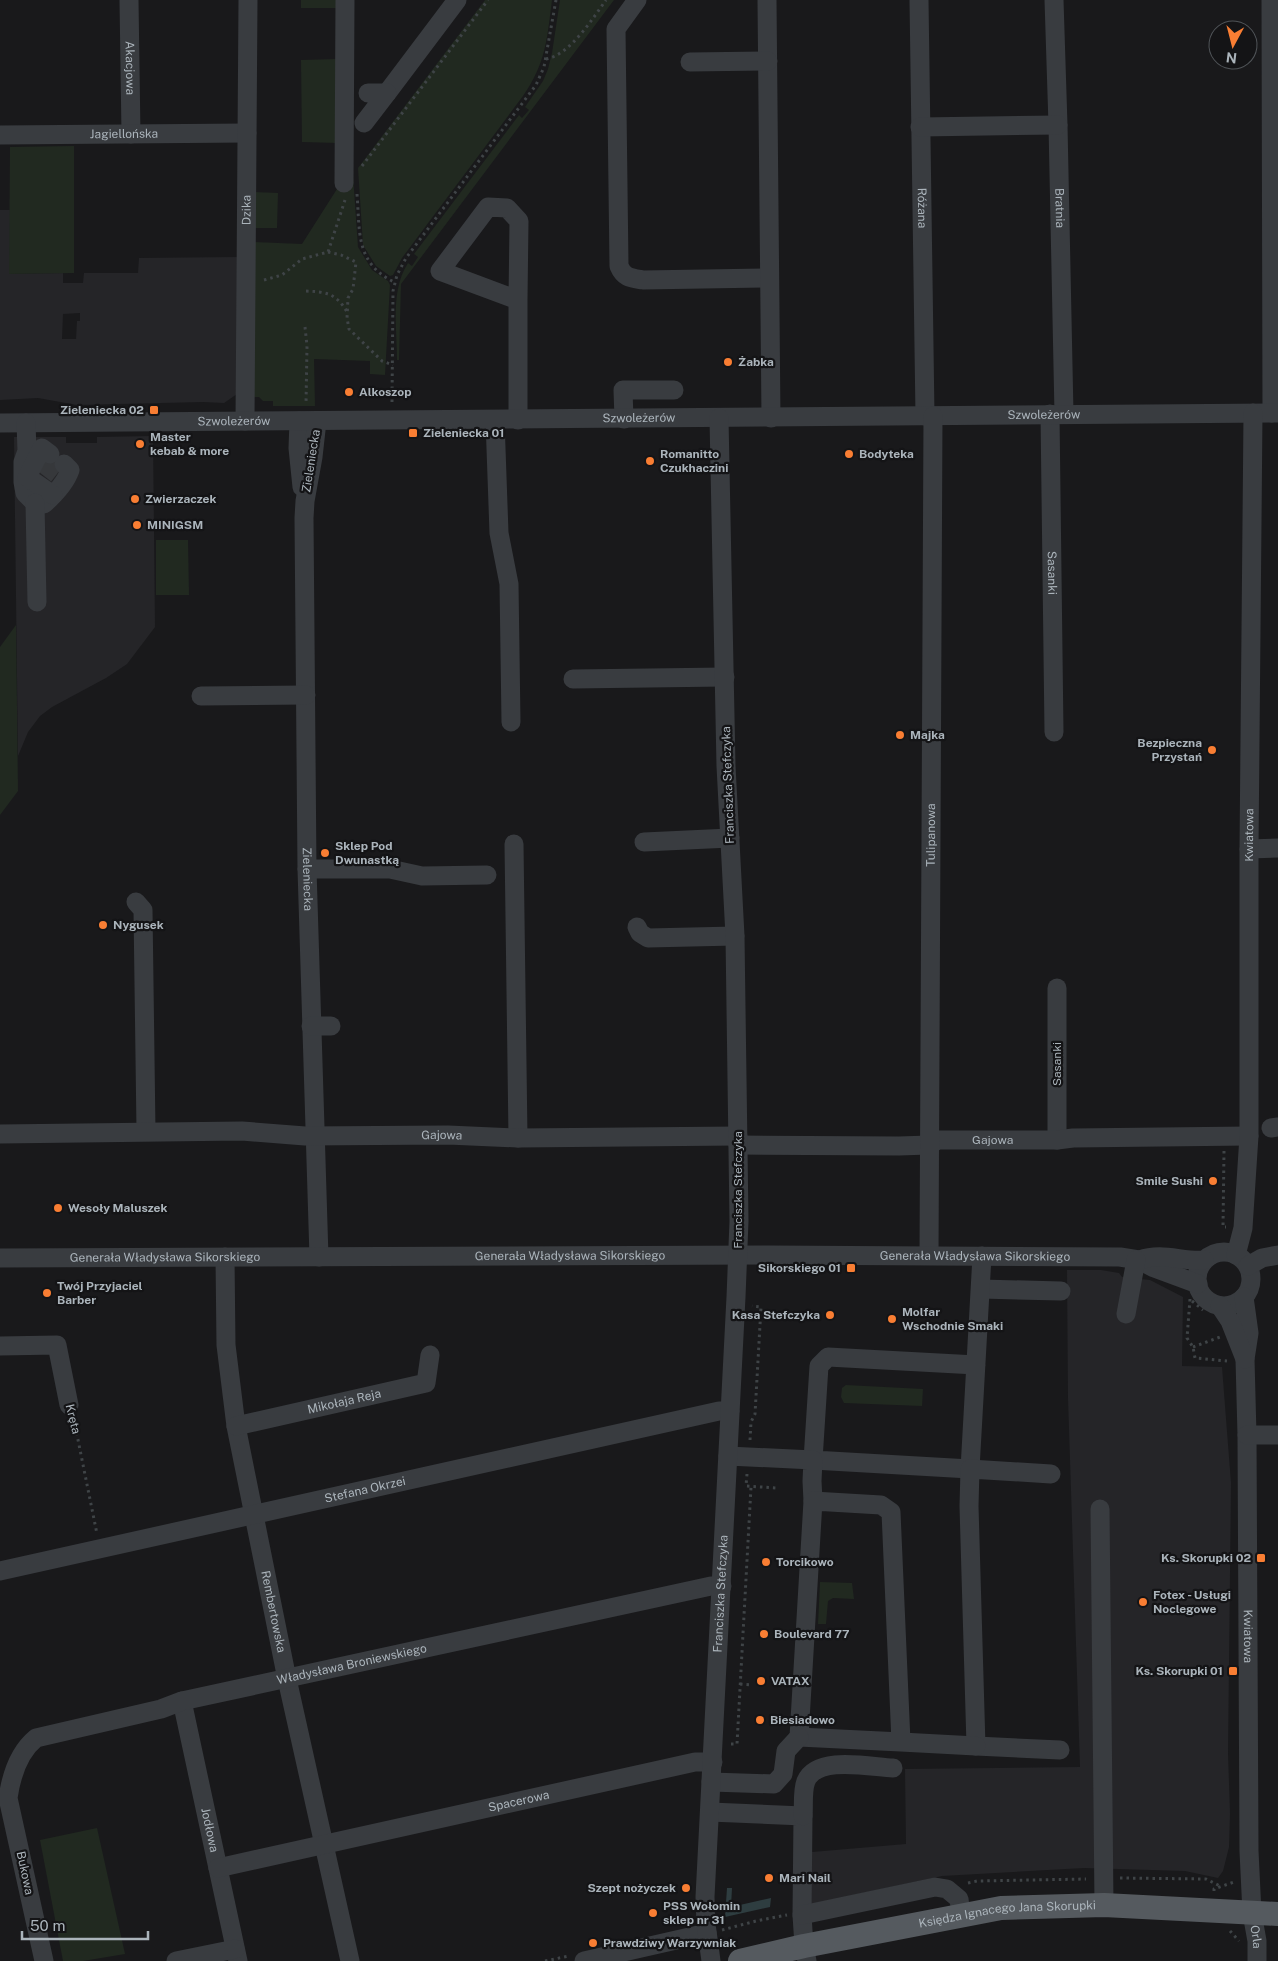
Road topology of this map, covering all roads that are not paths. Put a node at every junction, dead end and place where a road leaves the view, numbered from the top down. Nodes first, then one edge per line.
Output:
1 (129, 0) edge
2 (248, 0) edge
3 (346, 0) edge
4 (457, 0) edge
5 (637, 0) edge
6 (767, 0) edge
7 (919, 0) edge
8 (1054, 0) edge
9 (1271, 0) edge
10 (768, 61) junction
11 (690, 62) dead end
12 (364, 123) dead end
13 (1058, 125) junction
14 (920, 127) junction
15 (247, 133) junction
16 (131, 134) junction
17 (0, 135) edge
18 (349, 188) road end
19 (769, 278) junction
20 (518, 300) junction
21 (674, 390) dead end
22 (1253, 413) junction
23 (1275, 413) edge
24 (1057, 414) junction
25 (929, 416) junction
26 (307, 417) junction
27 (719, 418) junction
28 (771, 418) junction
29 (624, 419) junction
30 (245, 420) junction
31 (495, 420) junction
32 (518, 420) junction
33 (0, 423) edge
34 (26, 423) junction
35 (49, 463) junction
36 (53, 495) junction
37 (35, 503) junction
38 (36, 602) dead end
39 (725, 677) junction
40 (574, 680) dead end
41 (306, 695) junction
42 (200, 696) dead end
43 (511, 722) dead end
44 (1054, 732) dead end
45 (730, 838) junction
46 (644, 842) dead end
47 (514, 844) dead end
48 (1278, 848) edge
49 (1248, 849) junction
50 (307, 869) junction
51 (487, 875) dead end
52 (136, 902) dead end
53 (637, 927) dead end
54 (735, 936) junction
55 (1058, 988) dead end
56 (311, 1026) junction
57 (331, 1026) dead end
58 (146, 1131) junction
59 (0, 1134) edge
60 (314, 1135) junction
61 (1249, 1136) junction
62 (518, 1138) junction
63 (1057, 1140) junction
64 (929, 1145) junction
65 (734, 1150) junction
66 (737, 1255) junction
67 (929, 1255) junction
68 (1278, 1256) edge
69 (319, 1257) junction
70 (0, 1258) edge
71 (225, 1258) junction
72 (1138, 1260) junction
73 (1204, 1260) junction
74 (1242, 1260) junction
75 (981, 1263) junction
76 (981, 1290) junction
77 (1061, 1291) dead end
78 (1192, 1292) junction
79 (1244, 1297) junction
80 (1214, 1310) junction
81 (1126, 1314) dead end
82 (0, 1346) edge
83 (430, 1355) dead end
84 (1236, 1360) junction
85 (976, 1364) junction
86 (69, 1405) road end
87 (730, 1411) junction
88 (236, 1426) junction
89 (1248, 1435) junction
90 (1278, 1435) edge
91 (728, 1456) junction
92 (813, 1460) junction
93 (970, 1469) junction
94 (1051, 1474) dead end
95 (813, 1501) junction
96 (1100, 1509) dead end
97 (253, 1515) junction
98 (0, 1571) edge
99 (722, 1586) junction
100 (287, 1679) junction
101 (182, 1701) junction
102 (799, 1737) junction
103 (901, 1742) junction
104 (976, 1746) junction
105 (1060, 1750) dead end
106 (713, 1762) junction
107 (893, 1768) dead end
108 (711, 1782) junction
109 (10, 1784) joint
110 (710, 1812) junction
111 (803, 1816) junction
112 (324, 1844) junction
113 (218, 1868) junction
114 (1104, 1905) junction
115 (1252, 1913) junction
116 (1278, 1914) edge
117 (802, 1915) junction
118 (961, 1915) junction
119 (707, 1933) junction
120 (805, 1953) edge
121 (237, 1955) edge
122 (44, 1961) edge
123 (176, 1961) edge
124 (350, 1961) edge
125 (584, 1961) edge
126 (711, 1961) edge
127 (740, 1961) edge
128 (1257, 1961) edge

1 - 16 street, Akacjowa
2 - 15 street, Dzika
3 - 18 street
4 - 12 street
5 - 19 street
6 - 10 street
7 - 14 street, Różana
8 - 13 street, Bratnia
9 - 23 street
10 - 11 street
10 - 19 street
13 - 14 street
13 - 24 street, Bratnia
14 - 25 street, Różana
15 - 16 street, Jagiellońska
15 - 30 street, Dzika
16 - 17 street, Jagiellońska
19 - 28 street
20 - 20 street
20 - 32 street
21 - 29 street
22 - 23 street, Szwoleżerów
22 - 24 street, Szwoleżerów
22 - 49 street, Kwiatowa
24 - 25 street, Szwoleżerów
24 - 44 street, Sasanki
25 - 28 street, Szwoleżerów
25 - 64 street, Tulipanowa
26 - 30 street, Szwoleżerów
26 - 31 street, Szwoleżerów
26 - 41 street, Zieleniecka
27 - 28 street, Szwoleżerów
27 - 29 street, Szwoleżerów
27 - 39 street, Franciszka Stefczyka
29 - 32 street, Szwoleżerów
30 - 34 street, Szwoleżerów
31 - 32 street, Szwoleżerów
31 - 43 street
33 - 34 street, Szwoleżerów
34 - 35 street
35 - 36 street
35 - 36 street
35 - 37 street
36 - 37 street
37 - 38 street
39 - 40 street
39 - 45 street, Franciszka Stefczyka
41 - 42 street
41 - 50 street, Zieleniecka
45 - 46 street
45 - 54 street, Franciszka Stefczyka
47 - 62 street
48 - 49 street
49 - 61 street, Kwiatowa
50 - 51 street
50 - 56 street, Zieleniecka
52 - 58 street
53 - 54 street
54 - 65 street, Franciszka Stefczyka
55 - 63 street, Sasanki
56 - 57 street
56 - 60 street, Zieleniecka
58 - 59 street, Gajowa
58 - 60 street, Gajowa
60 - 62 street, Gajowa
60 - 69 street, Zieleniecka
61 - 63 street, Gajowa
61 - 74 street, Kwiatowa
62 - 65 street, Gajowa
63 - 64 street, Gajowa
64 - 65 street, Gajowa
64 - 67 street, Tulipanowa
65 - 66 street, Franciszka Stefczyka
66 - 67 street, Generała Władysława Sikorskiego
66 - 69 street, Generała Władysława Sikorskiego
66 - 87 street, Franciszka Stefczyka
67 - 75 street, Generała Władysława Sikorskiego
68 - 74 street
69 - 71 street, Generała Władysława Sikorskiego
70 - 71 street, Generała Władysława Sikorskiego
71 - 88 street, Rembertowska
72 - 73 street, Generała Władysława Sikorskiego
72 - 75 street, Generała Władysława Sikorskiego
72 - 78 street, Generała Władysława Sikorskiego
72 - 81 street
73 - 74 street
73 - 78 street
74 - 79 street
75 - 76 street
76 - 77 street
76 - 85 street
78 - 80 street
79 - 80 street
79 - 84 street, Kwiatowa
80 - 84 street, Kwiatowa
82 - 86 street, Kręta
83 - 88 street, Mikołaja Reja
84 - 89 street, Kwiatowa
85 - 92 street
85 - 93 street
87 - 91 street, Franciszka Stefczyka
87 - 97 street, Stefana Okrzei
88 - 97 street, Rembertowska
89 - 90 street
89 - 115 street, Kwiatowa
91 - 92 street
91 - 99 street, Franciszka Stefczyka
92 - 93 street
92 - 95 street
93 - 94 street
93 - 104 street
95 - 102 street
95 - 103 street
96 - 114 street
97 - 98 street, Stefana Okrzei
97 - 100 street, Rembertowska
99 - 100 street, Władysława Broniewskiego
99 - 106 street, Franciszka Stefczyka
100 - 101 street, Władysława Broniewskiego
100 - 112 street, Rembertowska
101 - 109 street, Władysława Broniewskiego
101 - 113 street, Jodłowa
102 - 103 street
102 - 108 street
103 - 104 street
104 - 105 street
106 - 108 street, Franciszka Stefczyka
106 - 112 street, Spacerowa
107 - 111 street
108 - 110 street, Franciszka Stefczyka
109 - 122 street, Bukowa
110 - 111 street
110 - 119 street, Franciszka Stefczyka
111 - 117 street
112 - 113 street, Spacerowa
112 - 124 street, Rembertowska
113 - 121 street, Jodłowa
114 - 115 main road, Księdza Ignacego Jana Skorupki
114 - 118 main road, Księdza Ignacego Jana Skorupki
115 - 116 main road, Księdza Ignacego Jana Skorupki
115 - 128 street, Orla
117 - 118 street
117 - 120 street
118 - 120 main road, Księdza Ignacego Jana Skorupki
119 - 125 street
119 - 126 street, Franciszka Stefczyka
120 - 127 main road, Księdza Ignacego Jana Skorupki
121 - 123 street

